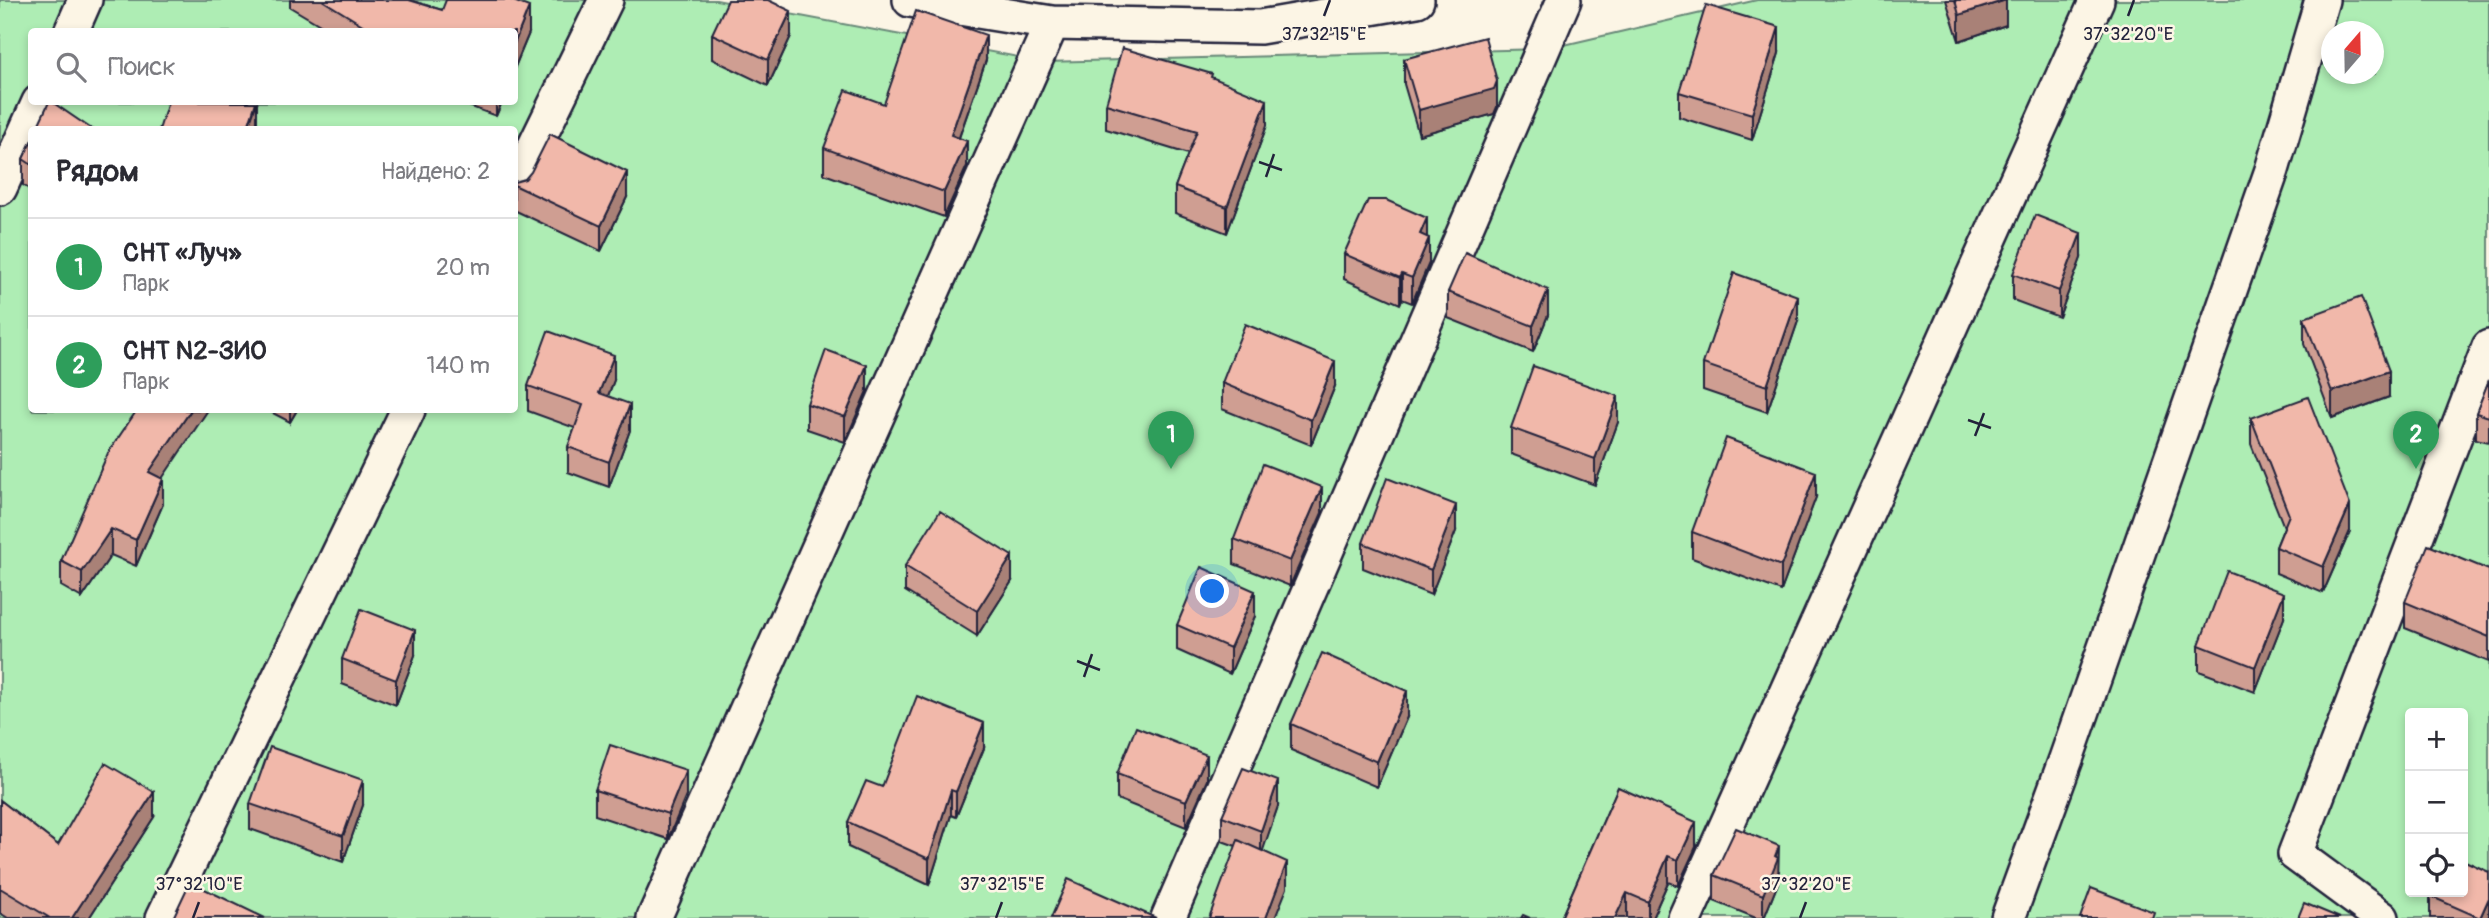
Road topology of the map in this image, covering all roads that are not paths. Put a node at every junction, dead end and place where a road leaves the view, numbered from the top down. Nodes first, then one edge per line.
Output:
1 (85, 0) edge
2 (606, 0) edge
3 (910, 0) edge
4 (1417, 0) edge
5 (1564, 0) edge
6 (2097, 0) edge
7 (2322, 0) edge
8 (1052, 23) junction
9 (73, 28) edge
10 (38, 105) edge
11 (28, 126) edge
12 (28, 126) edge
13 (518, 182) edge
14 (0, 188) edge
15 (2489, 347) edge
16 (407, 413) edge
17 (163, 918) edge
18 (654, 918) edge
19 (1168, 918) edge
20 (1685, 918) edge
21 (2008, 918) edge
22 (2382, 918) edge

1 - 9 lane
2 - 13 lane
3 - 8 lane
4 - 8 lane
5 - 19 lane
6 - 20 lane
7 - 21 lane
8 - 18 lane
10 - 11 lane
12 - 14 lane
15 - 22 lane
16 - 17 lane

